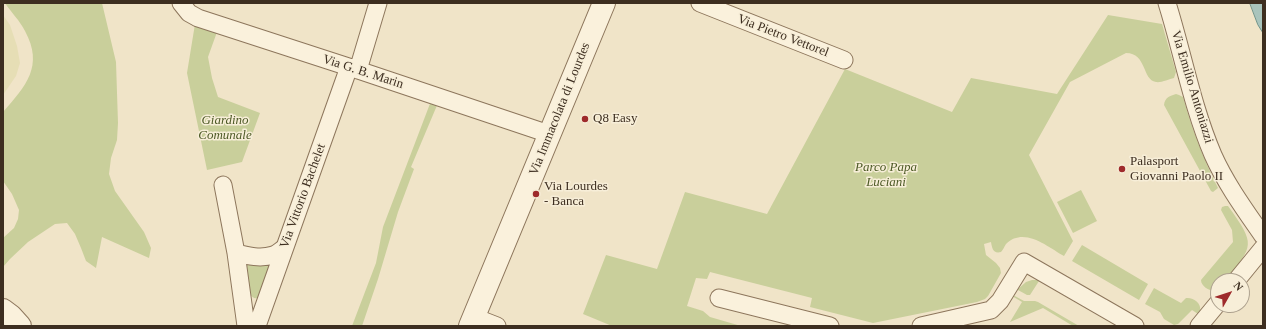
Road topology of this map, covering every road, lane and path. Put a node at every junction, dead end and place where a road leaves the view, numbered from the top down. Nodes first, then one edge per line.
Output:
1 (181, 3) edge
2 (378, 3) edge
3 (604, 3) edge
4 (700, 3) edge
5 (1167, 3) edge
6 (844, 60) dead end
7 (354, 68) junction
8 (550, 134) junction
9 (223, 185) dead end
10 (1263, 236) edge
11 (284, 248) junction
12 (1263, 248) edge
13 (236, 253) junction
14 (1243, 273) edge
15 (719, 298) dead end
16 (3, 310) edge
17 (1210, 312) edge
18 (472, 322) edge
19 (20, 326) edge
20 (246, 326) edge
21 (257, 326) edge
22 (497, 326) edge
23 (830, 326) edge
24 (920, 326) edge
25 (1134, 326) edge
26 (1198, 326) edge

1 - 7 street, Via G. B. Marin
2 - 7 street, Via Vittorio Bachelet
3 - 8 street, Via Immacolata di Lourdes
4 - 6 street, Via Pietro Vettorel
5 - 10 street, Via Emilio Antoniazzi
7 - 8 street, Via G. B. Marin
7 - 11 street, Via Vittorio Bachelet
8 - 18 street, Via Immacolata di Lourdes
9 - 13 street
11 - 13 street
11 - 21 street, Via Vittorio Bachelet
12 - 14 street
13 - 20 street
15 - 23 street
16 - 19 street
17 - 26 street
18 - 22 street
24 - 25 street

